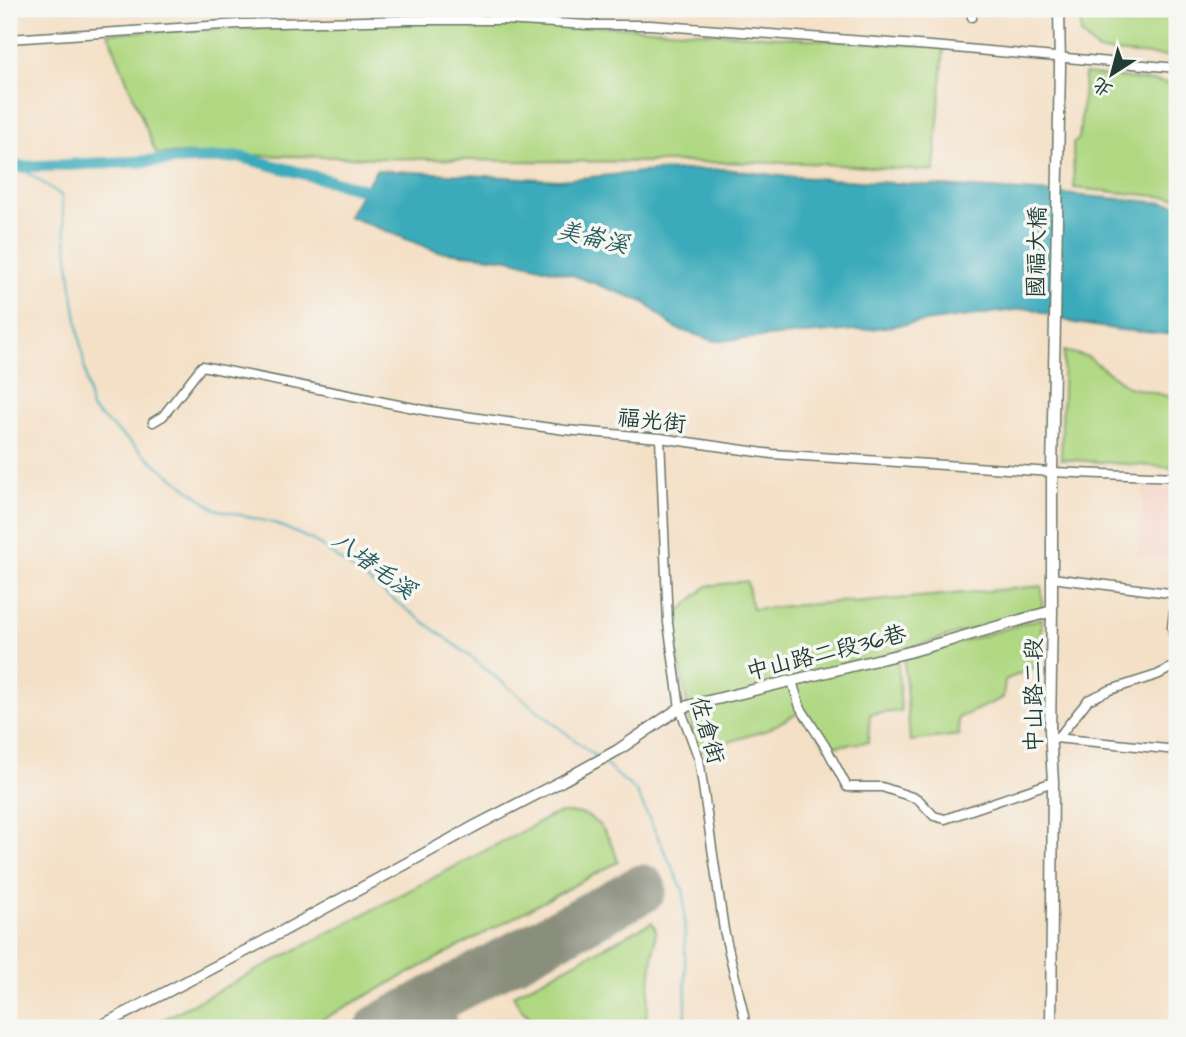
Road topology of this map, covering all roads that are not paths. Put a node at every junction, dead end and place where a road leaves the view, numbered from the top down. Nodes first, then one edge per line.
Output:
1 (1059, 9) edge
2 (9, 39) edge
3 (1060, 58) junction
4 (1177, 68) edge
5 (1054, 361) joint
6 (153, 422) dead end
7 (660, 438) junction
8 (1052, 472) junction
9 (1177, 477) edge
10 (1052, 578) junction
11 (1177, 594) edge
12 (1052, 611) junction
13 (1177, 649) edge
14 (1177, 665) edge
15 (792, 681) junction
16 (680, 708) junction
17 (1055, 738) junction
18 (1177, 750) edge
19 (1053, 782) junction
20 (97, 1028) edge
21 (746, 1028) edge
22 (1051, 1028) edge

1 - 3 street, 國福大橋
2 - 3 street
3 - 4 street
3 - 5 street, 國福大橋
5 - 8 street, 中山路二段
6 - 7 street, 福光街
7 - 8 street, 福光街
7 - 16 street, 佐倉街
8 - 9 street, 福光街
8 - 10 street, 中山路二段
10 - 11 street
10 - 12 street, 中山路二段
11 - 13 street
12 - 15 street, 中山路二段36巷
12 - 17 street, 中山路二段
14 - 17 street
15 - 16 street, 中山路二段36巷
15 - 19 street
16 - 20 street, 中山路二段36巷
16 - 21 street, 佐倉街
17 - 18 street
17 - 19 street, 中山路二段
19 - 22 street, 中山路二段

